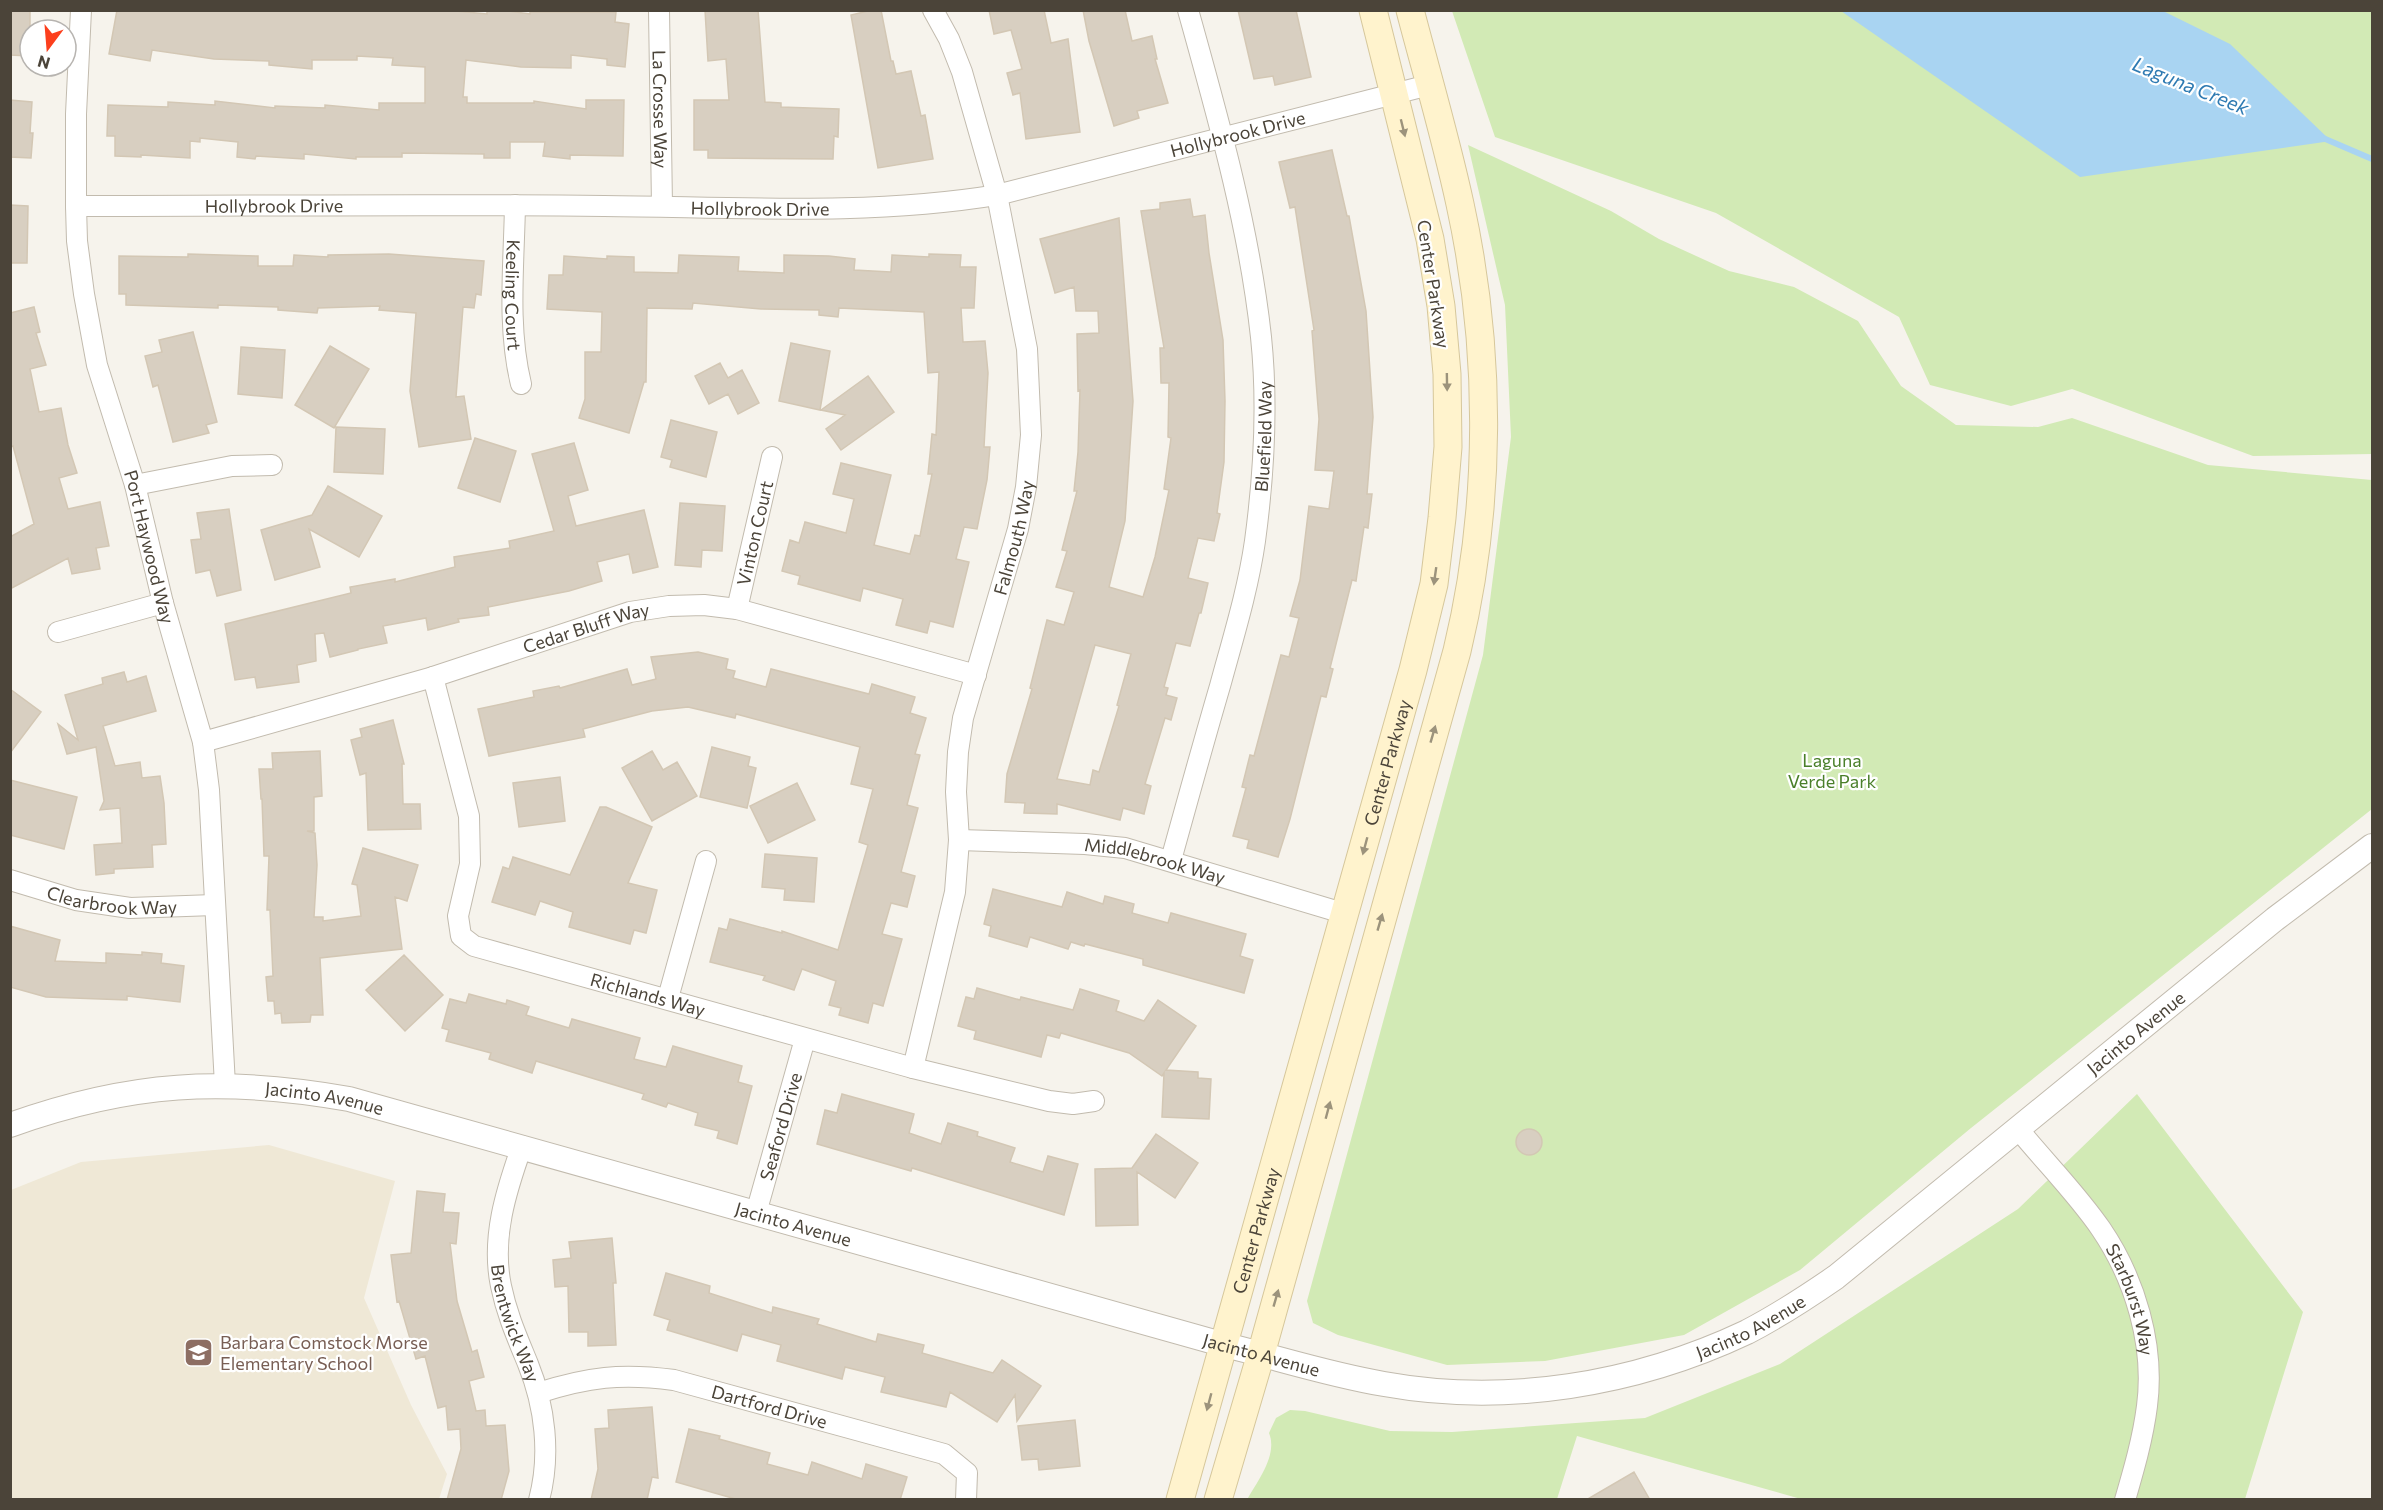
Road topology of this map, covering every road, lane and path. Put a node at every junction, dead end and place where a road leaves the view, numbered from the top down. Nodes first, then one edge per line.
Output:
1 (81, 10) edge
2 (659, 10) edge
3 (933, 10) edge
4 (1188, 10) edge
5 (1373, 10) edge
6 (1410, 10) edge
7 (1429, 85) junction
8 (1395, 94) junction
9 (1223, 138) junction
10 (997, 195) junction
11 (515, 205) junction
12 (76, 206) junction
13 (662, 206) junction
14 (521, 384) dead end
15 (772, 457) dead end
16 (272, 465) dead end
17 (135, 485) junction
18 (163, 603) junction
19 (737, 609) junction
20 (58, 632) dead end
21 (976, 675) junction
22 (433, 677) junction
23 (203, 742) junction
24 (960, 840) junction
25 (2373, 846) edge
26 (1171, 860) junction
27 (706, 861) dead end
28 (10, 880) edge
29 (214, 905) junction
30 (1346, 914) junction
31 (668, 998) junction
32 (805, 1039) junction
33 (913, 1068) junction
34 (225, 1085) junction
35 (1094, 1101) dead end
36 (10, 1125) edge
37 (2019, 1130) junction
38 (522, 1146) junction
39 (756, 1213) junction
40 (1225, 1345) junction
41 (1261, 1354) junction
42 (538, 1393) junction
43 (538, 1500) edge
44 (966, 1500) edge
45 (1180, 1500) edge
46 (1218, 1500) edge
47 (2125, 1500) edge

1 - 12 street, Port Haywood Way
2 - 13 street, La Crosse Way
3 - 10 street, Falmouth Way
4 - 9 street, Bluefield Way
5 - 8 main road, Center Parkway
6 - 7 main road, Center Parkway
7 - 8 street, Hollybrook Drive
41 -> 7 main road, Center Parkway
8 - 9 street, Hollybrook Drive
8 -> 30 main road, Center Parkway
9 - 10 street, Hollybrook Drive
9 - 26 street, Bluefield Way
10 - 13 street, Hollybrook Drive
10 - 21 street, Falmouth Way
11 - 12 street, Hollybrook Drive
11 - 13 street, Hollybrook Drive
11 - 14 street, Keeling Court
12 - 17 street, Port Haywood Way
15 - 19 street, Vinton Court
16 - 17 street
17 - 18 street, Port Haywood Way
18 - 20 street
18 - 23 street, Port Haywood Way
19 - 21 street, Cedar Bluff Way
19 - 22 street, Cedar Bluff Way
21 - 24 street, Falmouth Way
22 - 23 street, Cedar Bluff Way
22 - 31 street, Richlands Way
23 - 29 street, Port Haywood Way
24 - 26 street, Middlebrook Way
24 - 33 street, Falmouth Way
25 - 37 street, Jacinto Avenue
26 - 30 street, Middlebrook Way
27 - 31 street
28 - 29 street, Clearbrook Way
29 - 34 street, Port Haywood Way
30 - 40 main road, Center Parkway
31 - 32 street, Richlands Way
32 - 33 street, Richlands Way
32 - 39 street, Seaford Drive
33 - 35 street, Richlands Way
34 - 36 street, Jacinto Avenue
34 - 38 street, Jacinto Avenue
37 - 41 street, Jacinto Avenue
37 - 47 street, Starburst Way
38 - 39 street, Jacinto Avenue
38 - 42 street, Brentwick Way
39 - 40 street, Jacinto Avenue
40 - 41 street, Jacinto Avenue
40 -> 45 main road, Center Parkway
41 - 46 main road, Center Parkway
42 - 43 street, Brentwick Way
42 - 44 street, Dartford Drive

